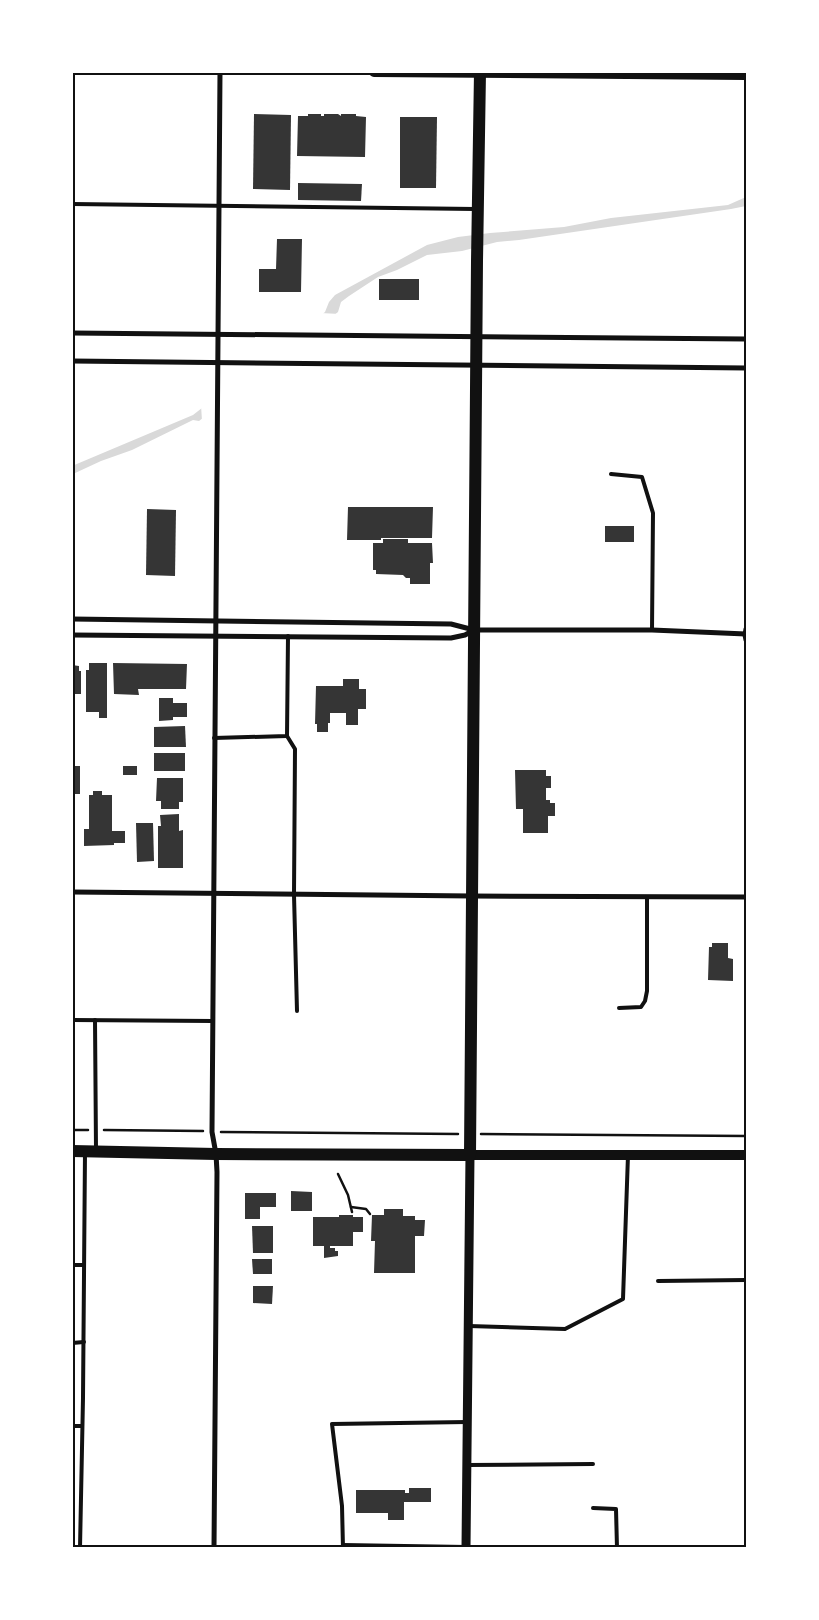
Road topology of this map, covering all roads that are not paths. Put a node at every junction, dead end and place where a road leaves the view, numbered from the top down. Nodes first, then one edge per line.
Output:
1 (220, 72) edge
2 (374, 72) edge
3 (480, 73) edge
4 (746, 75) edge
5 (72, 204) edge
6 (219, 206) junction
7 (478, 209) junction
8 (72, 333) edge
9 (218, 334) junction
10 (477, 336) junction
11 (746, 339) edge
12 (72, 361) edge
13 (218, 362) junction
14 (476, 366) junction
15 (746, 368) edge
16 (611, 474) dead end
17 (72, 619) edge
18 (215, 621) junction
19 (474, 630) junction
20 (652, 630) junction
21 (746, 634) edge
22 (72, 635) edge
23 (215, 635) junction
24 (288, 636) junction
25 (286, 736) junction
26 (214, 738) junction
27 (72, 892) edge
28 (213, 894) junction
29 (294, 895) junction
30 (472, 896) junction
31 (647, 897) junction
32 (746, 897) edge
33 (619, 1008) dead end
34 (297, 1011) dead end
35 (72, 1020) edge
36 (95, 1020) junction
37 (213, 1021) junction
38 (85, 1151) edge
39 (216, 1154) junction
40 (470, 1155) junction
41 (628, 1155) junction
42 (746, 1155) edge
43 (72, 1265) edge
44 (84, 1265) junction
45 (746, 1280) edge
46 (658, 1281) dead end
47 (468, 1326) junction
48 (84, 1342) junction
49 (72, 1343) edge
50 (467, 1422) junction
51 (72, 1426) edge
52 (82, 1426) junction
53 (593, 1464) dead end
54 (467, 1465) junction
55 (593, 1508) dead end
56 (343, 1546) edge
57 (466, 1547) edge
58 (80, 1548) edge
59 (214, 1548) edge
60 (617, 1548) edge

1 - 6 street
2 - 3 main road
3 - 4 main road
3 - 7 main road
5 - 6 lane
6 - 7 lane
6 - 9 street
7 - 10 main road
8 - 9 street
9 - 10 street
9 - 13 street
10 - 11 street
10 - 14 main road
12 - 13 street
13 - 14 street
13 - 18 street
14 - 15 street
14 - 19 main road
16 - 20 lane
17 - 18 street
18 - 19 street
18 - 23 street
19 - 20 street
19 - 24 street
19 - 30 main road
20 - 21 street
22 - 23 street
23 - 24 street
23 - 26 street
24 - 25 lane
25 - 26 lane
25 - 29 lane
26 - 28 street
27 - 28 street
28 - 29 street
28 - 37 street
29 - 30 street
29 - 34 lane
30 - 31 street
30 - 40 main road
31 - 32 street
31 - 33 lane
35 - 36 lane
36 - 37 lane
36 - 38 lane
37 - 39 street
38 - 39 main road
38 - 44 lane
39 - 40 main road
39 - 59 street
40 - 41 main road
40 - 47 street
41 - 42 main road
41 - 47 lane
43 - 44 lane
44 - 48 lane
45 - 46 lane
47 - 50 street
48 - 49 lane
48 - 52 lane
50 - 54 street
50 - 56 lane
51 - 52 lane
52 - 58 lane
53 - 54 lane
54 - 57 street
55 - 60 lane
56 - 57 lane

